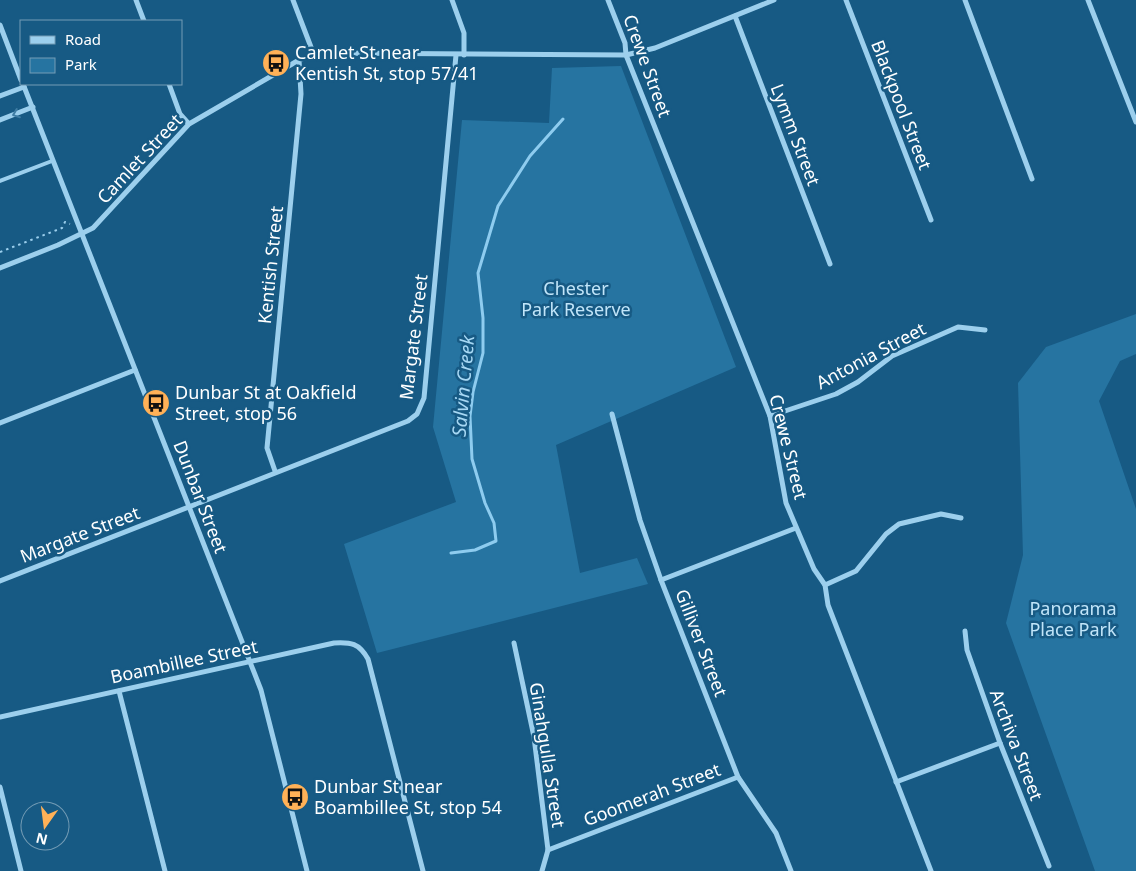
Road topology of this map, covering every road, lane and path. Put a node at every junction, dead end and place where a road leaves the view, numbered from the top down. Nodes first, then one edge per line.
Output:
1 (136, 0) edge
2 (293, 0) edge
3 (452, 0) edge
4 (608, 0) edge
5 (846, 0) edge
6 (965, 0) edge
7 (1088, 0) edge
8 (771, 1) edge
9 (736, 16) junction
10 (144, 20) edge
11 (0, 25) edge
12 (626, 54) junction
13 (314, 55) junction
14 (456, 55) junction
15 (464, 55) junction
16 (300, 60) junction
17 (20, 77) edge
18 (23, 85) edge
19 (168, 85) edge
20 (0, 96) edge
21 (32, 108) junction
22 (0, 120) edge
23 (1136, 122) edge
24 (189, 124) junction
25 (52, 161) junction
26 (1032, 179) dead end
27 (0, 181) edge
28 (931, 220) dead end
29 (70, 224) dead end
30 (82, 234) junction
31 (0, 252) edge
32 (830, 264) dead end
33 (0, 268) edge
34 (985, 330) dead end
35 (135, 370) junction
36 (612, 414) dead end
37 (770, 416) junction
38 (0, 423) edge
39 (275, 471) junction
40 (189, 507) junction
41 (961, 518) dead end
42 (796, 528) junction
43 (0, 580) edge
44 (661, 580) junction
45 (825, 585) junction
46 (965, 630) dead end
47 (514, 643) dead end
48 (250, 662) junction
49 (118, 691) junction
50 (0, 717) edge
51 (1000, 743) junction
52 (738, 777) junction
53 (896, 782) junction
54 (0, 787) edge
55 (548, 850) junction
56 (1049, 866) dead end
57 (21, 871) edge
58 (165, 871) edge
59 (307, 871) edge
60 (423, 871) edge
61 (542, 871) edge
62 (791, 871) edge
63 (931, 871) edge

1 - 10 street
2 - 13 street
3 - 15 street
4 - 12 street, Crewe Street
5 - 28 street, Blackpool Street
6 - 26 street
7 - 23 street
8 - 9 street, Camlet Street
9 - 12 street, Camlet Street
9 - 32 street, Lymm Street
11 - 17 street
12 - 15 street, Camlet Street
12 - 37 street, Crewe Street
13 - 14 street, Camlet Street
13 - 16 street, Camlet Street
14 - 15 street, Camlet Street
14 - 39 street, Margate Street
16 - 24 street, Camlet Street
16 - 39 street, Kentish Street
18 - 20 street
18 - 21 street, Dunbar Street
19 - 24 street
21 -> 22 street
21 - 25 street, Dunbar Street
24 - 30 street, Camlet Street
25 - 27 lane
25 - 30 street, Dunbar Street
29 - 31 path
30 - 33 street, Camlet Street
30 - 35 street, Dunbar Street
34 - 37 street, Antonia Street
35 - 38 street
35 - 40 street, Dunbar Street
36 - 44 street, Gilliver Street
37 - 42 street, Crewe Street
39 - 40 street, Margate Street
40 - 43 street, Margate Street
40 - 48 street, Dunbar Street
41 - 45 street
42 - 44 street
42 - 45 street, Crewe Street
44 - 52 street, Gilliver Street
45 - 53 street, Crewe Street
46 - 51 street, Archiva Street
47 - 55 street, Ginahgulla Street
48 - 49 street, Boambillee Street
48 - 59 street, Dunbar Street
48 - 60 street, Boambillee Street
49 - 50 street, Boambillee Street
49 - 58 street
51 - 53 street
51 - 56 street, Archiva Street
52 - 55 street, Goomerah Street
52 - 62 street, Gilliver Street
53 - 63 street, Crewe Street
54 - 57 street
55 - 61 street, Ginahgulla Street

